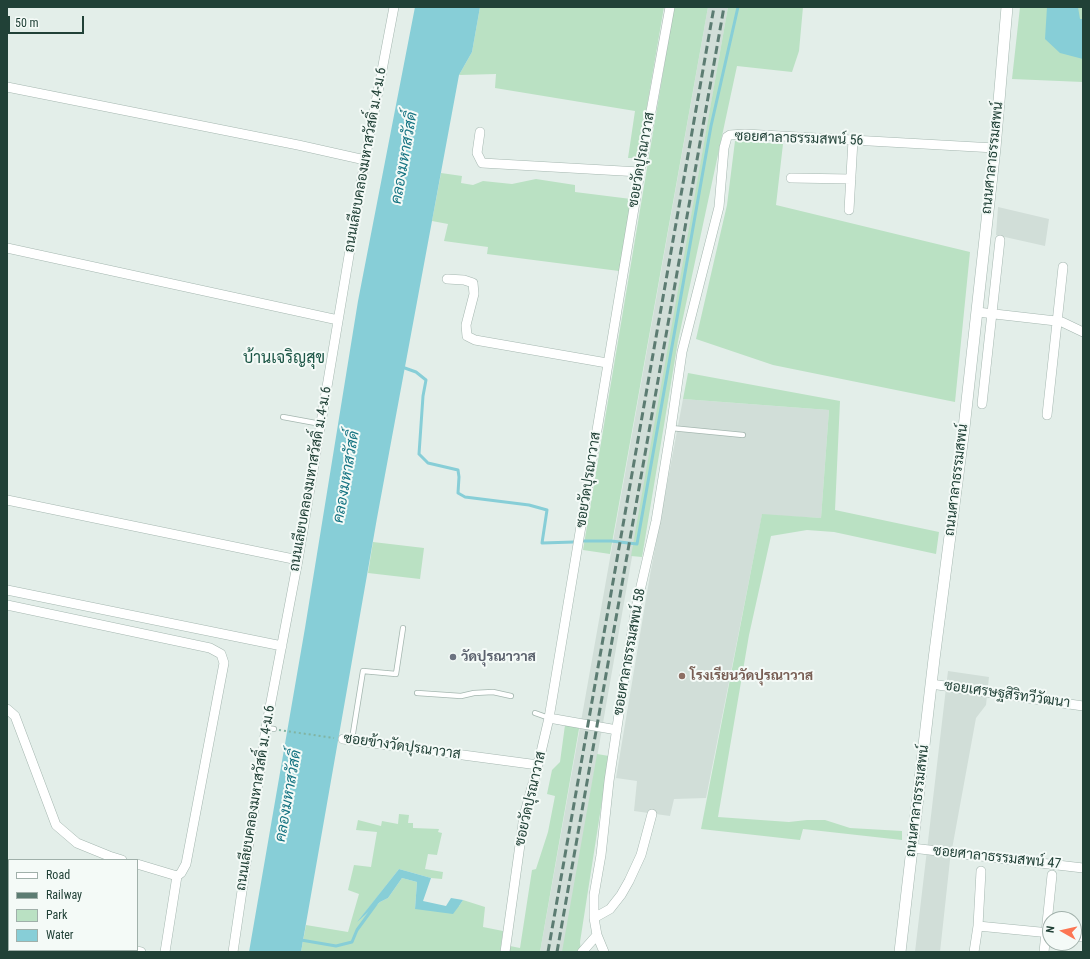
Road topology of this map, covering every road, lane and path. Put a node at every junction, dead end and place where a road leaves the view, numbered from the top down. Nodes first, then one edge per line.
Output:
1 (394, 7) edge
2 (670, 7) edge
3 (1007, 7) edge
4 (7, 87) edge
5 (480, 132) dead end
6 (853, 140) junction
7 (995, 148) junction
8 (366, 160) junction
9 (640, 172) junction
10 (791, 178) dead end
11 (851, 179) junction
12 (850, 210) dead end
13 (1000, 240) dead end
14 (7, 248) edge
15 (1063, 267) dead end
16 (447, 279) dead end
17 (977, 312) junction
18 (992, 314) junction
19 (338, 320) junction
20 (1056, 321) junction
21 (1083, 332) edge
22 (682, 352) joint
23 (607, 363) junction
24 (982, 404) dead end
25 (1047, 415) dead end
26 (283, 417) dead end
27 (321, 424) junction
28 (671, 428) junction
29 (743, 435) dead end
30 (7, 500) edge
31 (298, 560) junction
32 (7, 590) edge
33 (7, 605) edge
34 (403, 628) dead end
35 (282, 646) junction
36 (931, 684) junction
37 (417, 693) dead end
38 (511, 696) dead end
39 (1083, 706) edge
40 (7, 710) edge
41 (535, 713) dead end
42 (549, 718) junction
43 (270, 729) junction
44 (617, 730) junction
45 (353, 733) dead end
46 (343, 739) joint
47 (538, 765) junction
48 (652, 814) dead end
49 (912, 848) junction
50 (119, 859) edge
51 (138, 864) edge
52 (1083, 868) edge
53 (981, 871) dead end
54 (1052, 875) dead end
55 (177, 876) junction
56 (1049, 911) edge
57 (594, 918) junction
58 (978, 926) junction
59 (1042, 931) edge
60 (597, 935) junction
61 (164, 952) edge
62 (232, 952) edge
63 (505, 952) edge
64 (582, 952) edge
65 (604, 952) edge
66 (900, 952) edge
67 (974, 952) edge

1 - 8 street, ถนนเลียบคลองมหาสวัสดิ์ ม.4-ม.6
2 - 9 street, ซอยวัดปุรณาวาส
3 - 7 street, ถนนศาลาธรรมสพน์
4 - 8 street
5 - 9 street
6 - 7 street, ซอยศาลาธรรมสพน์ 56
6 - 11 street
6 - 22 street, ซอยศาลาธรรมสพน์ 56
7 - 17 street, ถนนศาลาธรรมสพน์
8 - 19 street, ถนนเลียบคลองมหาสวัสดิ์ ม.4-ม.6
9 - 23 street, ซอยวัดปุรณาวาส
10 - 11 street
11 - 12 street
13 - 18 street
14 - 19 street
15 - 20 street
16 - 23 street
17 - 18 street
17 - 36 street, ถนนศาลาธรรมสพน์
18 - 20 street
18 - 24 street
19 - 27 street, ถนนเลียบคลองมหาสวัสดิ์ ม.4-ม.6
20 - 21 street
20 - 25 street
22 - 28 street, ซอยศาลาธรรมสพน์ 58
23 - 42 street, ซอยวัดปุรณาวาส
26 - 27 lane
27 - 31 street, ถนนเลียบคลองมหาสวัสดิ์ ม.4-ม.6
28 - 29 lane
28 - 44 street, ซอยศาลาธรรมสพน์ 58
30 - 31 street
31 - 35 street, ถนนเลียบคลองมหาสวัสดิ์ ม.4-ม.6
32 - 35 street
33 - 55 street
34 - 45 lane
35 - 43 street, ถนนเลียบคลองมหาสวัสดิ์ ม.4-ม.6
36 - 39 street, ซอยเศรษฐสิริทวีวัฒนา
36 - 49 street, ถนนศาลาธรรมสพน์
37 - 38 lane
40 - 50 street
41 - 42 lane
42 - 44 street
42 - 47 street, ซอยวัดปุรณาวาส
43 - 46 path, ซอยข้างวัดปุรณาวาส
43 - 62 street, ถนนเลียบคลองมหาสวัสดิ์ ม.4-ม.6
44 - 57 street, ซอยศาลาธรรมสพน์ 58
46 - 47 street, ซอยข้างวัดปุรณาวาส
47 - 63 street, ซอยวัดปุรณาวาส
48 - 57 street
49 - 52 street, ซอยศาลาธรรมสพน์ 47
49 - 66 street, ถนนศาลาธรรมสพน์
51 - 55 street
53 - 58 street
54 - 56 street
55 - 61 street
57 - 60 street, ซอยศาลาธรรมสพน์ 58
58 - 59 street
58 - 67 street
60 - 64 street
60 - 65 street, ซอยศาลาธรรมสพน์ 58

